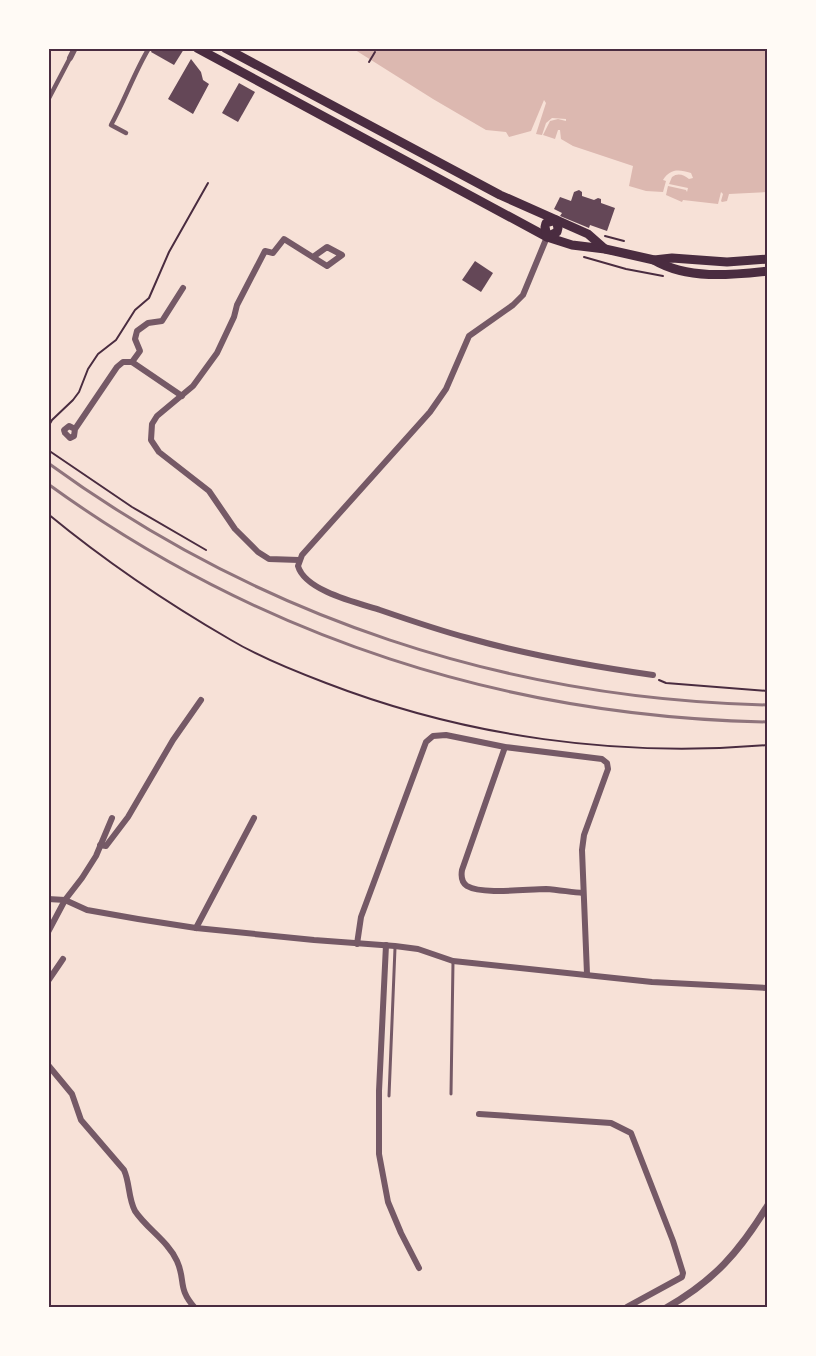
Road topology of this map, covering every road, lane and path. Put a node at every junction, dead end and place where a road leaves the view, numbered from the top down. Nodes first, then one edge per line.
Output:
1 (75, 48) edge
2 (149, 48) edge
3 (197, 48) edge
4 (225, 48) edge
5 (375, 52) dead end
6 (70, 58) joint
7 (369, 62) dead end
8 (48, 100) edge
9 (126, 133) dead end
10 (208, 183) dead end
11 (556, 220) junction
12 (600, 234) dead end
13 (547, 237) junction
14 (624, 241) dead end
15 (605, 249) junction
16 (313, 257) dead end
17 (654, 260) junction
18 (768, 260) edge
19 (768, 271) edge
20 (183, 288) dead end
21 (132, 362) junction
22 (182, 396) junction
23 (48, 427) edge
24 (75, 429) dead end
25 (48, 450) edge
26 (48, 514) edge
27 (206, 550) dead end
28 (298, 560) junction
29 (653, 675) joint
30 (768, 691) edge
31 (201, 700) dead end
32 (768, 745) edge
33 (505, 747) junction
34 (112, 818) dead end
35 (254, 818) dead end
36 (100, 845) junction
37 (584, 893) junction
38 (48, 899) edge
39 (65, 900) junction
40 (196, 928) junction
41 (48, 932) edge
42 (357, 945) junction
43 (386, 945) junction
44 (395, 946) junction
45 (63, 958) dead end
46 (453, 961) junction
47 (586, 974) junction
48 (48, 981) edge
49 (768, 988) edge
50 (48, 1065) edge
51 (451, 1094) dead end
52 (388, 1096) dead end
53 (479, 1114) dead end
54 (768, 1205) edge
55 (419, 1268) dead end
56 (195, 1308) edge
57 (627, 1308) edge
58 (666, 1308) edge

1 - 6 street
2 - 9 street
3 - 13 main road
4 - 11 main road
5 - 7 path
6 - 8 street
10 - 23 path
11 - 13 main road
11 - 15 main road
12 - 14 path
13 - 15 main road
13 - 28 street
15 - 17 main road
16 - 22 street
17 - 18 main road
17 - 19 main road
20 - 21 street
21 - 22 street
21 - 24 street
22 - 28 street
25 - 27 path
26 - 32 path
28 - 29 street
29 - 30 path
31 - 36 street
33 - 37 street
33 - 37 street
33 - 42 street
34 - 36 street
35 - 40 street
36 - 39 street
37 - 47 street
38 - 39 street
39 - 40 street
39 - 41 street
40 - 42 street
42 - 43 street
43 - 44 street
43 - 55 street
44 - 46 street
44 - 52 lane
45 - 48 street
46 - 47 street
46 - 51 lane
47 - 49 street
50 - 56 street
53 - 57 street
54 - 58 street

